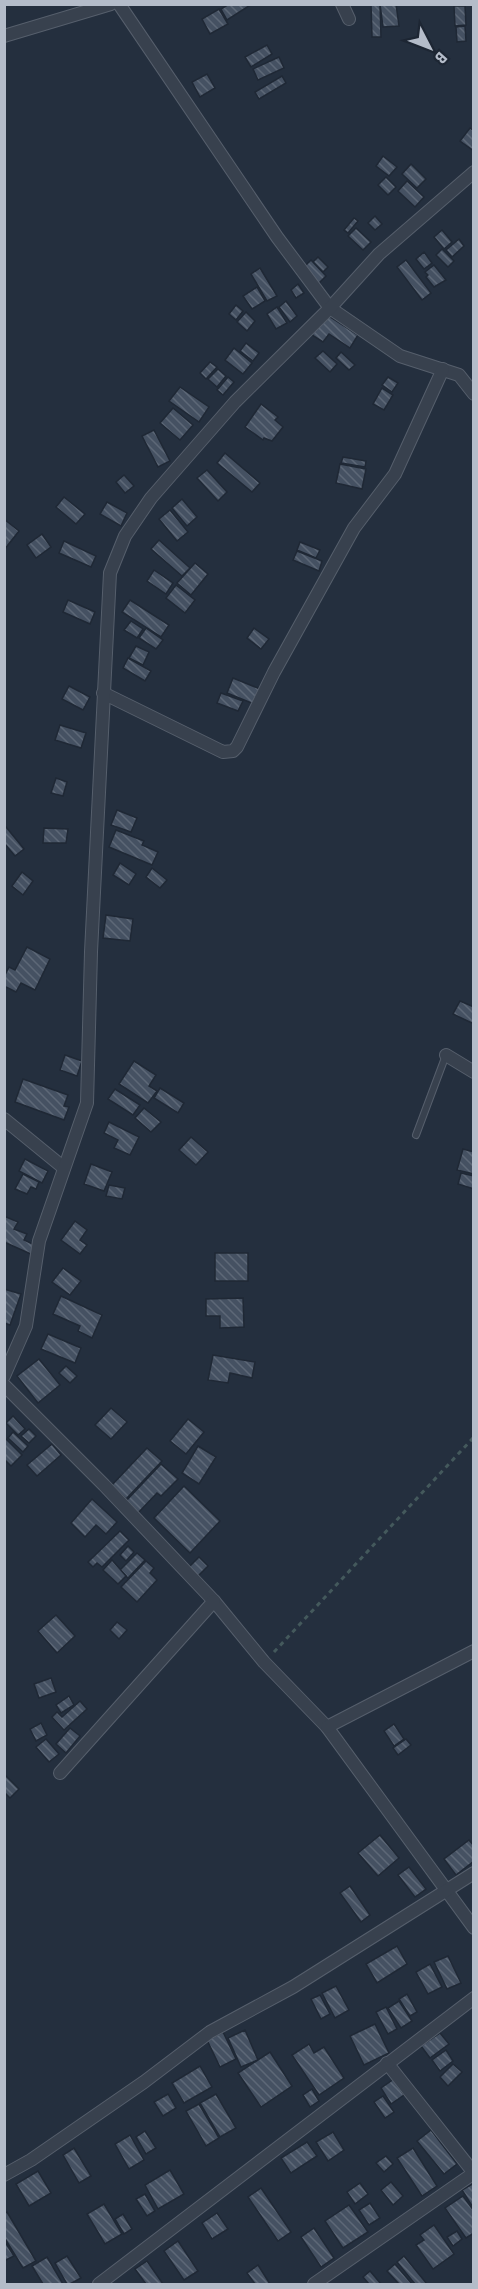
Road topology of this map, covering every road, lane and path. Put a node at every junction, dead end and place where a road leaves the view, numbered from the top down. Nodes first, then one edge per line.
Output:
1 (111, 4) edge
2 (119, 4) edge
3 (342, 4) edge
4 (349, 19) dead end
5 (4, 36) edge
6 (474, 172) edge
7 (330, 308) junction
8 (443, 369) junction
9 (474, 394) edge
10 (103, 693) junction
11 (446, 1056) joint
12 (474, 1072) edge
13 (4, 1119) edge
14 (416, 1135) dead end
15 (64, 1168) junction
16 (4, 1376) edge
17 (4, 1384) edge
18 (474, 1437) edge
19 (214, 1601) junction
20 (474, 1651) edge
21 (264, 1662) junction
22 (327, 1727) junction
23 (60, 1773) dead end
24 (474, 1874) edge
25 (446, 1889) junction
26 (474, 1928) edge
27 (474, 1998) edge
28 (387, 2063) junction
29 (474, 2173) edge
30 (4, 2175) edge
31 (99, 2284) edge
32 (314, 2284) edge

1 - 5 street
2 - 7 street
3 - 4 street
6 - 7 street
7 - 8 street
7 - 10 street
8 - 9 street
8 - 10 street
10 - 15 street
11 - 12 street
11 - 14 lane
13 - 15 street
15 - 16 street
17 - 19 street
18 - 21 path
19 - 21 street
19 - 23 street
20 - 22 street
21 - 22 street
22 - 25 street
24 - 25 street
25 - 26 street
25 - 30 street
27 - 28 street
28 - 29 street
28 - 31 street
29 - 32 street

